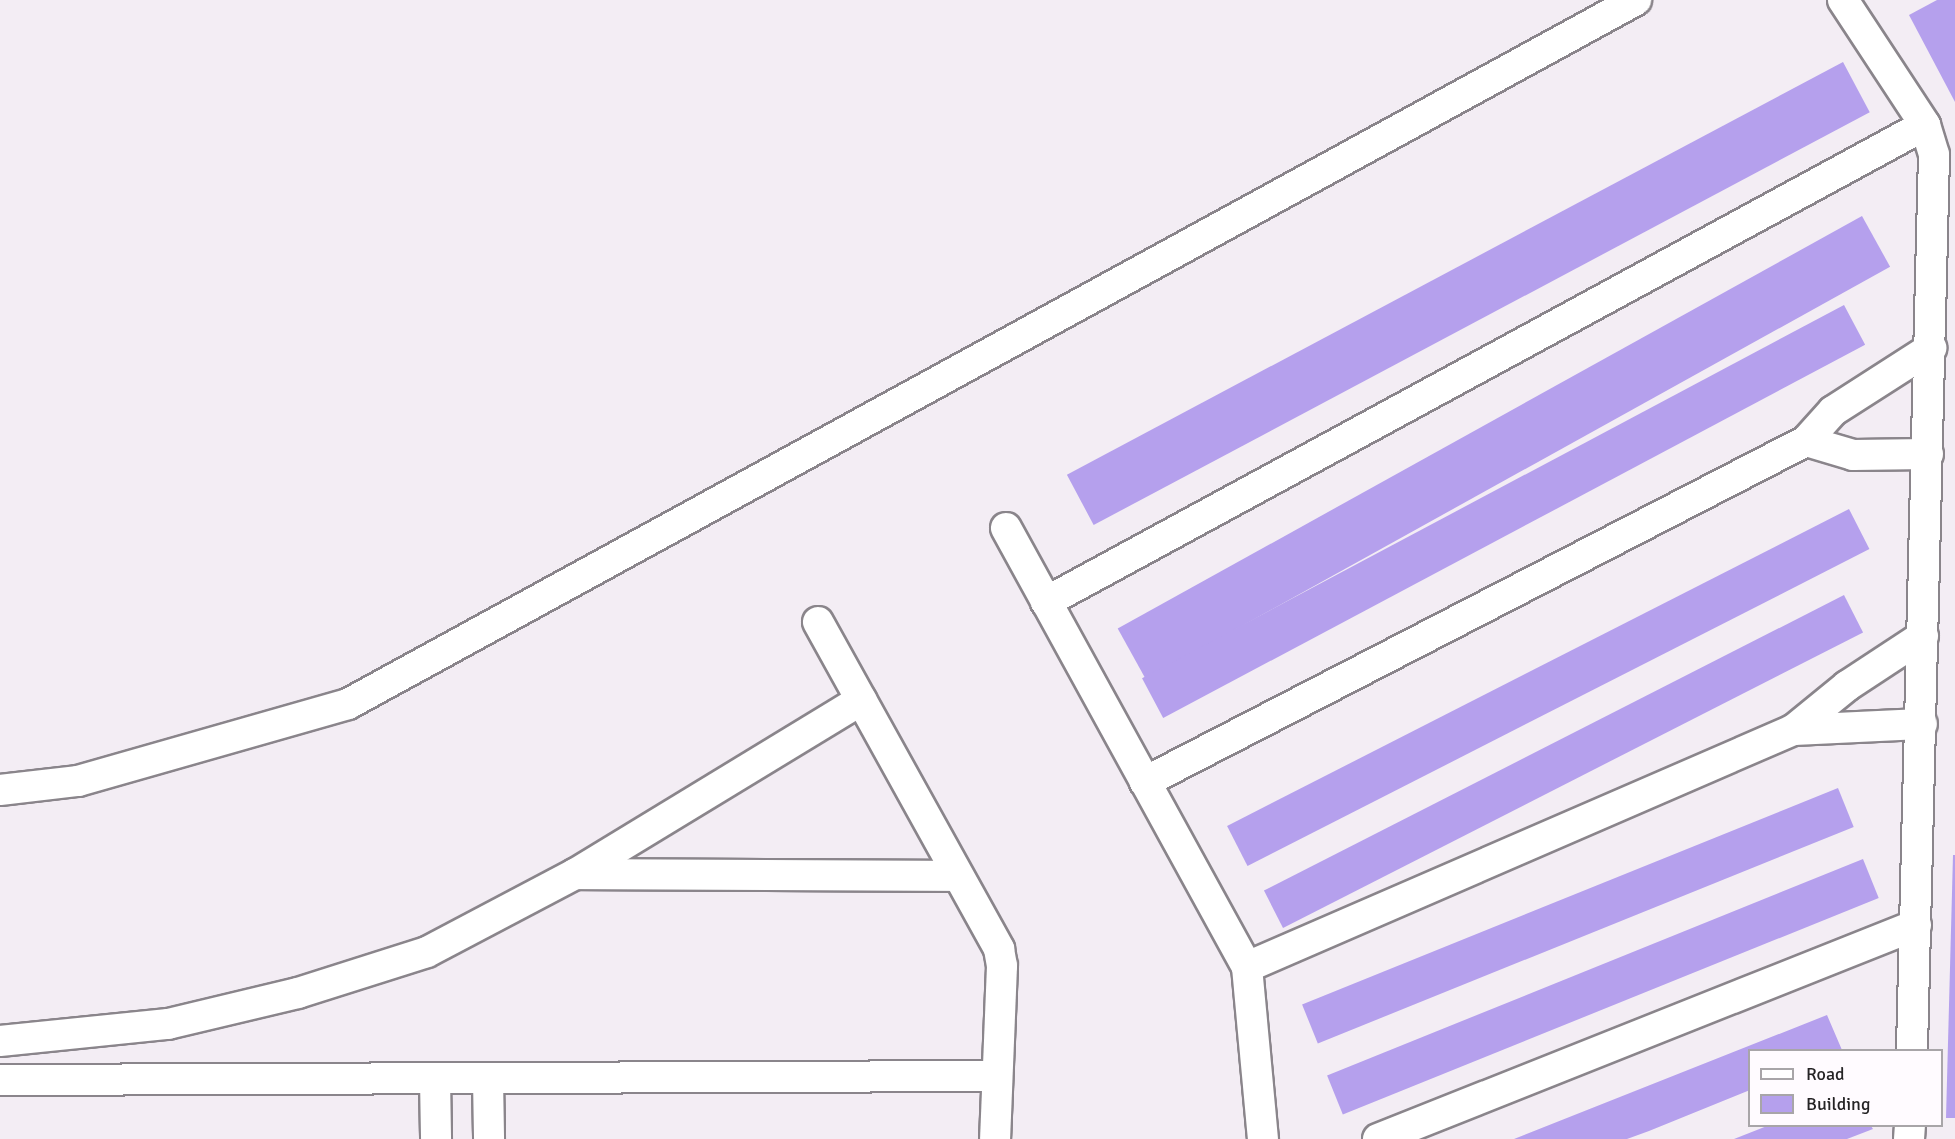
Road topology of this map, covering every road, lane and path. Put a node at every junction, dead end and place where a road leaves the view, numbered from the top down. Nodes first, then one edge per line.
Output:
1 (1636, 0) edge
2 (1843, 0) edge
3 (1925, 125) junction
4 (1931, 348) junction
5 (1806, 441) junction
6 (1928, 454) junction
7 (1006, 528) dead end
8 (1046, 602) junction
9 (818, 622) dead end
10 (1923, 636) junction
11 (861, 700) junction
12 (1922, 724) junction
13 (1793, 730) junction
14 (1145, 782) junction
15 (0, 790) edge
16 (575, 874) junction
17 (957, 876) junction
18 (1916, 925) junction
19 (1247, 967) junction
20 (0, 1041) edge
21 (1912, 1049) edge
22 (997, 1076) junction
23 (435, 1079) junction
24 (488, 1079) junction
25 (0, 1080) edge
26 (1266, 1137) edge
27 (436, 1139) edge
28 (489, 1139) edge
29 (995, 1139) edge
30 (1378, 1139) edge

1 - 15 street
2 - 3 street
3 - 4 street
3 - 8 street
4 - 5 street
4 - 6 street
5 - 6 street
5 - 14 street
6 - 10 street
7 - 8 street
8 - 14 street
9 - 11 street
10 - 12 street
10 - 13 street
11 - 16 street
11 - 17 street
12 - 13 street
12 - 18 street
13 - 19 street
14 - 19 street
16 - 17 street
16 - 20 street
17 - 22 street
18 - 21 street
18 - 30 street
19 - 26 street
22 - 24 street
22 - 29 street
23 - 24 street
23 - 25 street
23 - 27 street
24 - 28 street

